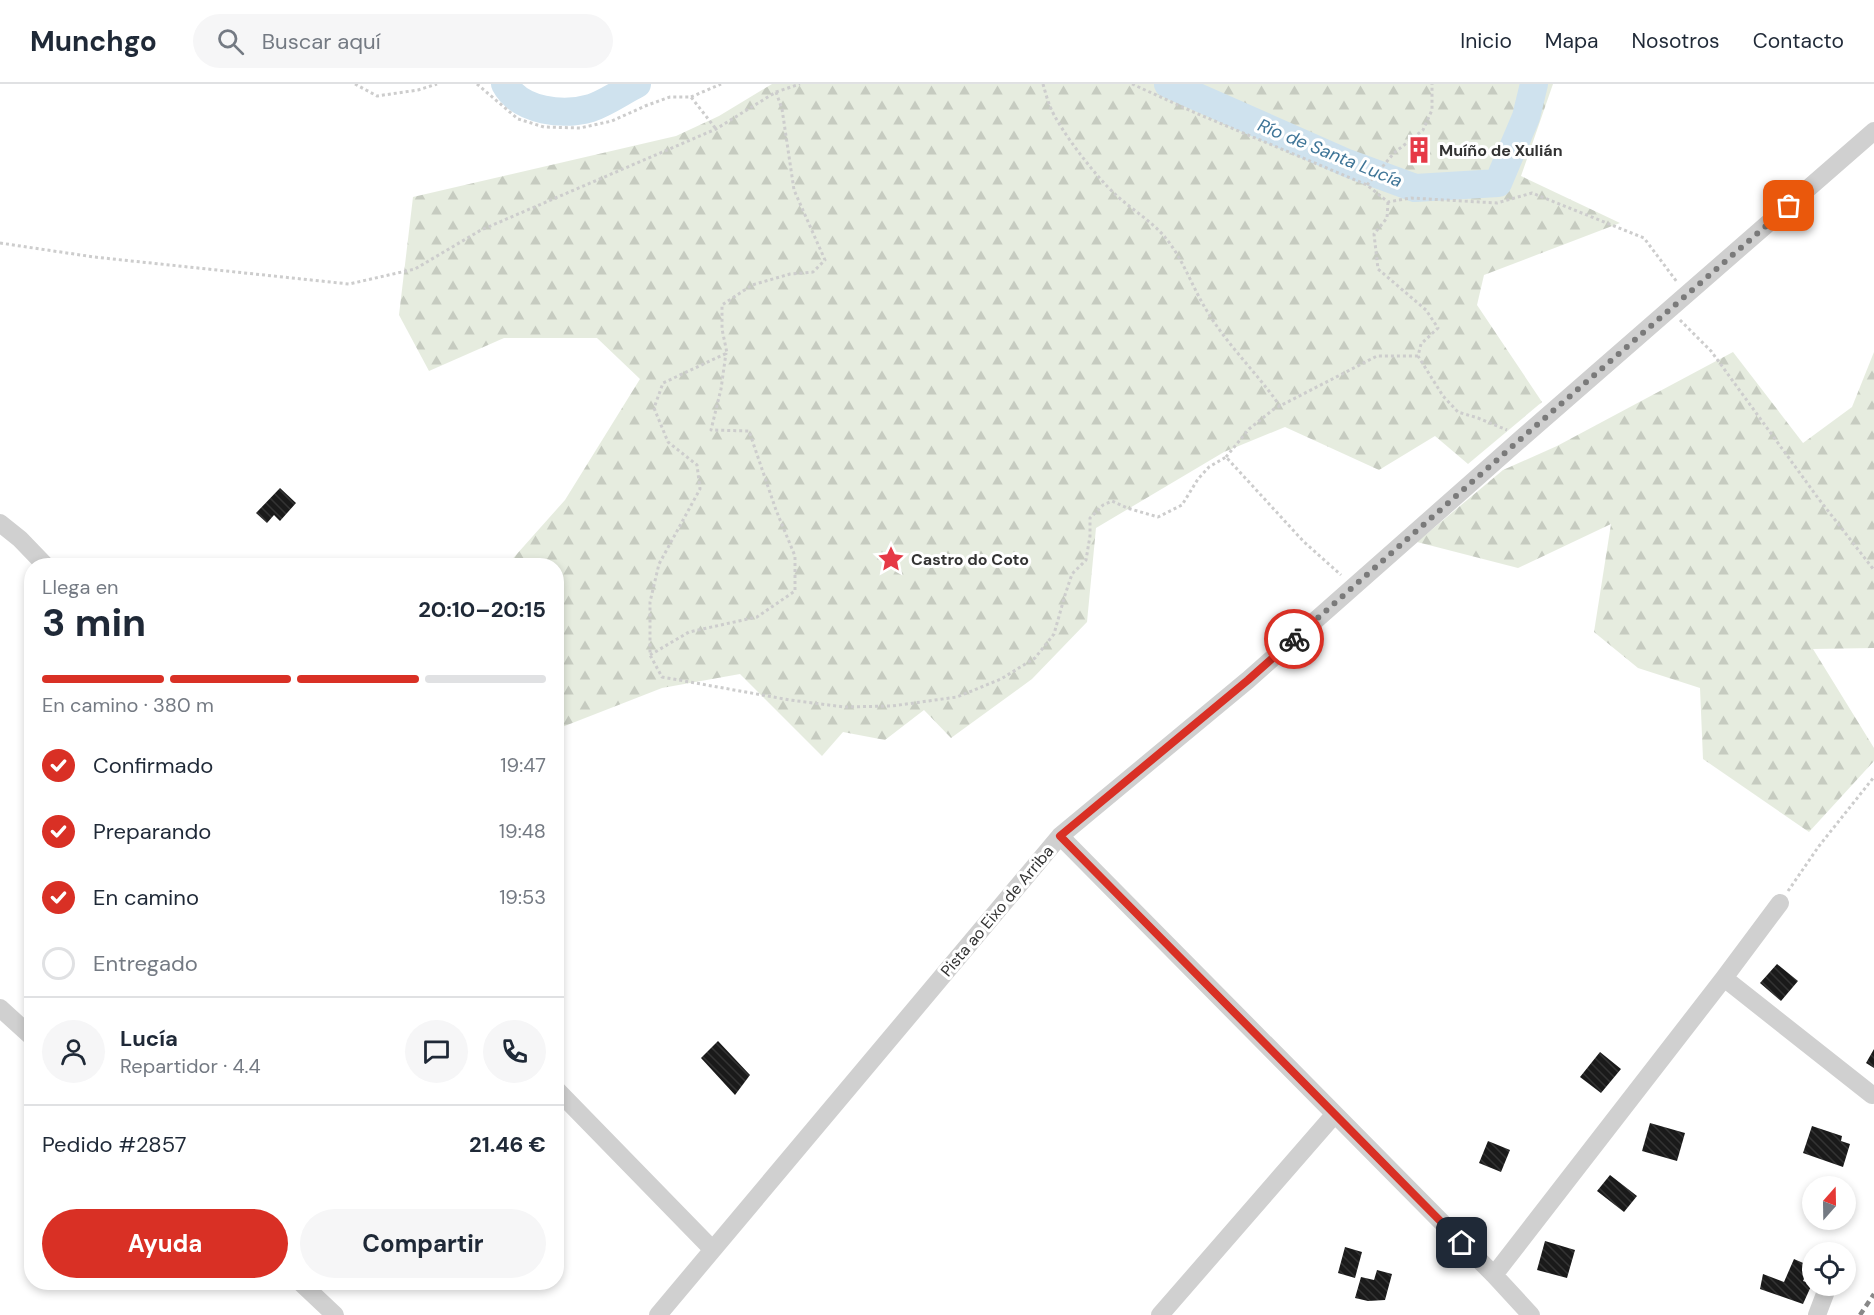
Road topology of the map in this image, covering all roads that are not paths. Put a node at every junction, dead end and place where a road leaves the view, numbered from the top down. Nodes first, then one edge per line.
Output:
1 (1874, 131) edge
2 (0, 523) edge
3 (38, 558) edge
4 (1060, 836) junction
5 (1780, 903) road end
6 (1724, 978) junction
7 (0, 1008) edge
8 (24, 1029) edge
9 (1872, 1095) dead end
10 (564, 1097) edge
11 (1334, 1114) junction
12 (712, 1249) junction
13 (1494, 1275) junction
14 (308, 1290) edge
15 (1824, 1296) edge
16 (335, 1315) edge
17 (658, 1315) edge
18 (1160, 1315) edge
19 (1531, 1315) edge
20 (1817, 1315) edge

1 - 4 street, Pista ao Eixo de Arriba
2 - 3 street
4 - 11 street
4 - 12 street, Pista ao Eixo de Arriba
5 - 6 street
6 - 9 street
6 - 13 street
7 - 8 street
10 - 12 street
11 - 13 street
11 - 18 street
12 - 17 street, Pista ao Eixo de Arriba
13 - 19 street
14 - 16 street
15 - 20 street

